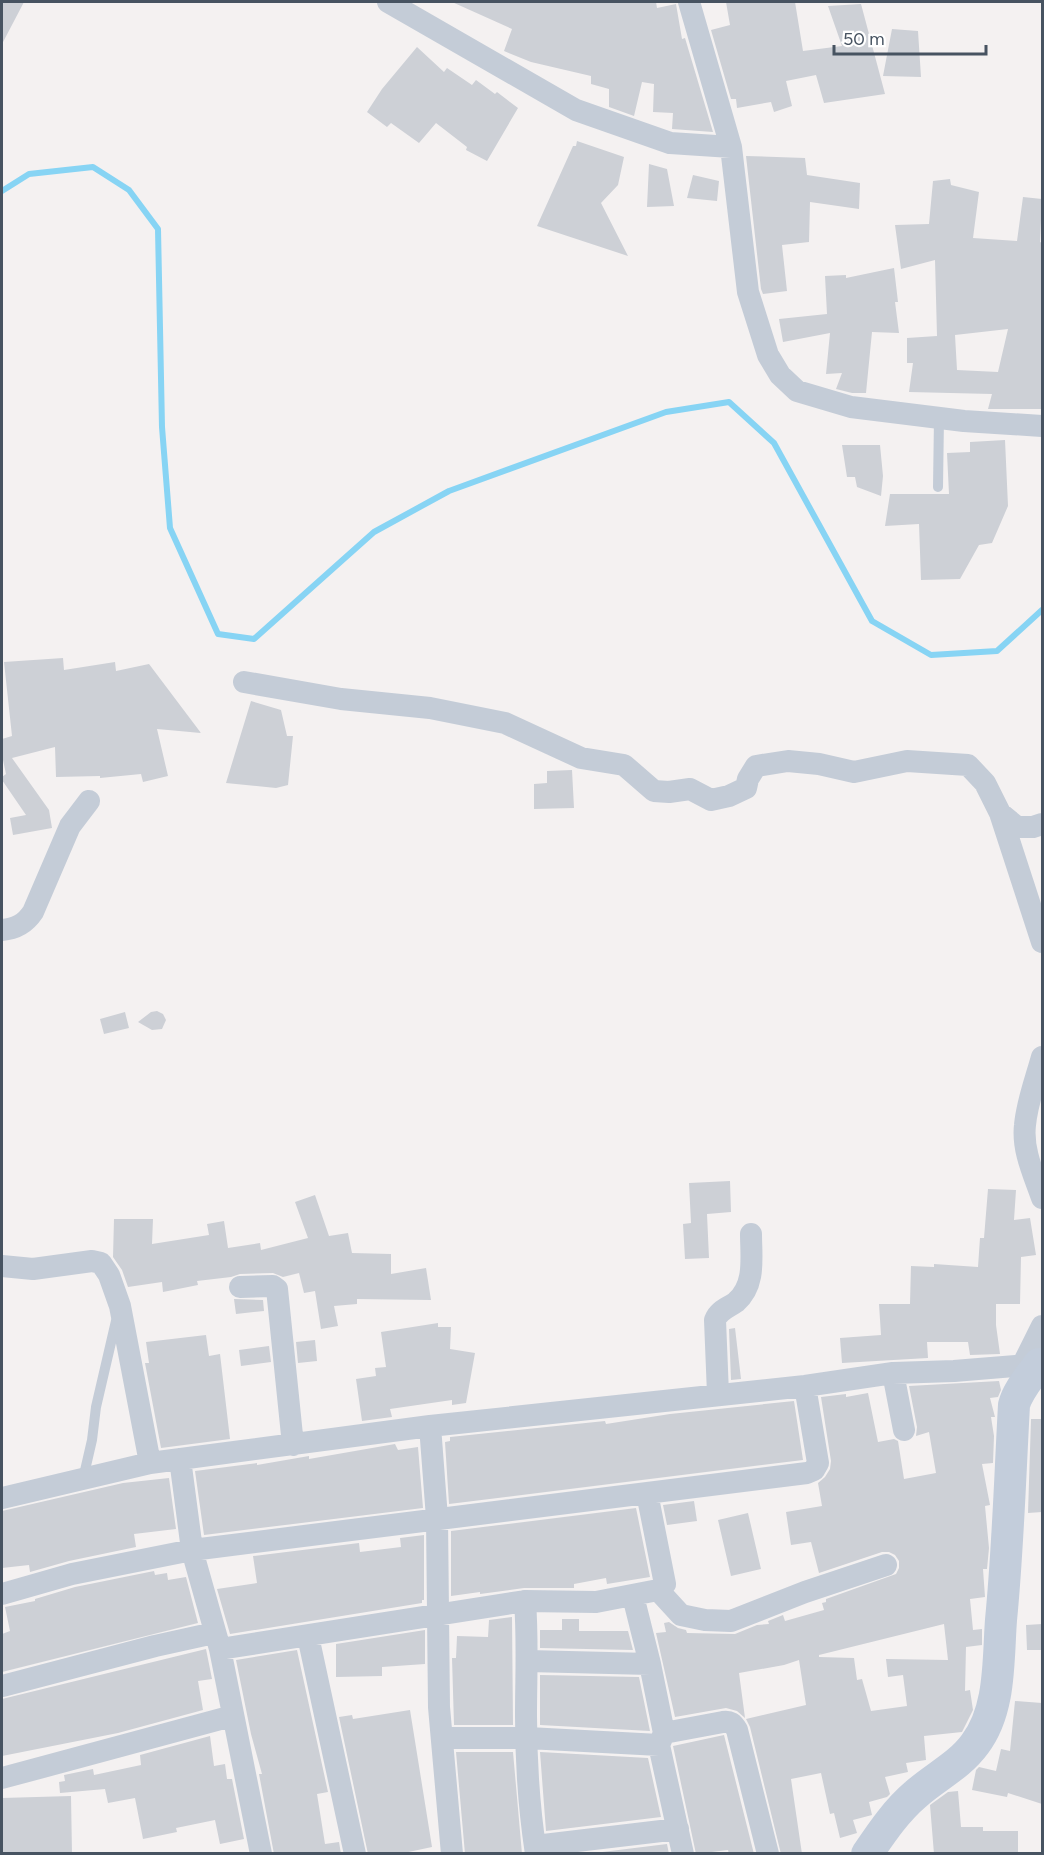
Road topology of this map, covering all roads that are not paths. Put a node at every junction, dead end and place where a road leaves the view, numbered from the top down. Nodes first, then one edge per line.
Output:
1 (388, 2) edge
2 (689, 2) edge
3 (730, 147) junction
4 (939, 418) junction
5 (1042, 426) edge
6 (938, 487) dead end
7 (244, 682) dead end
8 (89, 801) dead end
9 (999, 813) junction
10 (1042, 824) edge
11 (2, 930) edge
12 (1042, 942) edge
13 (1042, 1057) edge
14 (1042, 1198) edge
15 (751, 1234) dead end
16 (2, 1266) edge
17 (240, 1287) dead end
18 (120, 1306) junction
19 (1042, 1326) edge
20 (1035, 1364) edge
21 (893, 1374) junction
22 (805, 1386) junction
23 (718, 1394) junction
24 (430, 1426) junction
25 (904, 1430) dead end
26 (293, 1445) junction
27 (180, 1459) junction
28 (150, 1463) junction
29 (83, 1479) junction
30 (647, 1493) junction
31 (2, 1498) edge
32 (437, 1518) junction
33 (192, 1550) junction
34 (886, 1565) dead end
35 (658, 1590) junction
36 (2, 1594) edge
37 (633, 1596) junction
38 (525, 1601) junction
39 (437, 1614) junction
40 (308, 1636) junction
41 (217, 1641) junction
42 (528, 1661) junction
43 (650, 1664) junction
44 (2, 1686) edge
45 (232, 1716) junction
46 (442, 1738) junction
47 (528, 1738) junction
48 (662, 1739) junction
49 (2, 1778) edge
50 (678, 1829) junction
51 (535, 1850) edge
52 (258, 1853) edge
53 (355, 1854) edge
54 (452, 1854) edge
55 (683, 1854) edge
56 (768, 1854) edge
57 (867, 1854) edge

1 - 3 street
2 - 3 street
3 - 4 street
4 - 5 street
4 - 6 lane
7 - 9 street
8 - 11 street
9 - 10 street
9 - 12 street
13 - 14 street
15 - 23 street
16 - 18 street
17 - 26 street
18 - 28 street
18 - 29 lane
19 - 20 street
20 - 21 street
20 - 57 street
21 - 22 street
21 - 25 street
22 - 23 street
22 - 30 street
23 - 24 street
24 - 26 street
24 - 32 street
26 - 27 street
27 - 28 street
27 - 33 street
28 - 29 street
29 - 31 street
30 - 32 street
30 - 35 street
32 - 33 street
32 - 39 street
33 - 36 street
33 - 41 street
34 - 35 street
35 - 37 street
37 - 38 street
37 - 43 street
38 - 39 street
38 - 42 street
39 - 40 street
39 - 46 street
40 - 41 street
40 - 53 street
41 - 44 street
41 - 45 street
42 - 43 street
42 - 47 street
43 - 48 street
45 - 49 street
45 - 52 street
46 - 47 street
46 - 54 street
47 - 48 street
47 - 51 street
48 - 50 street
48 - 56 street
50 - 51 street
50 - 55 street

